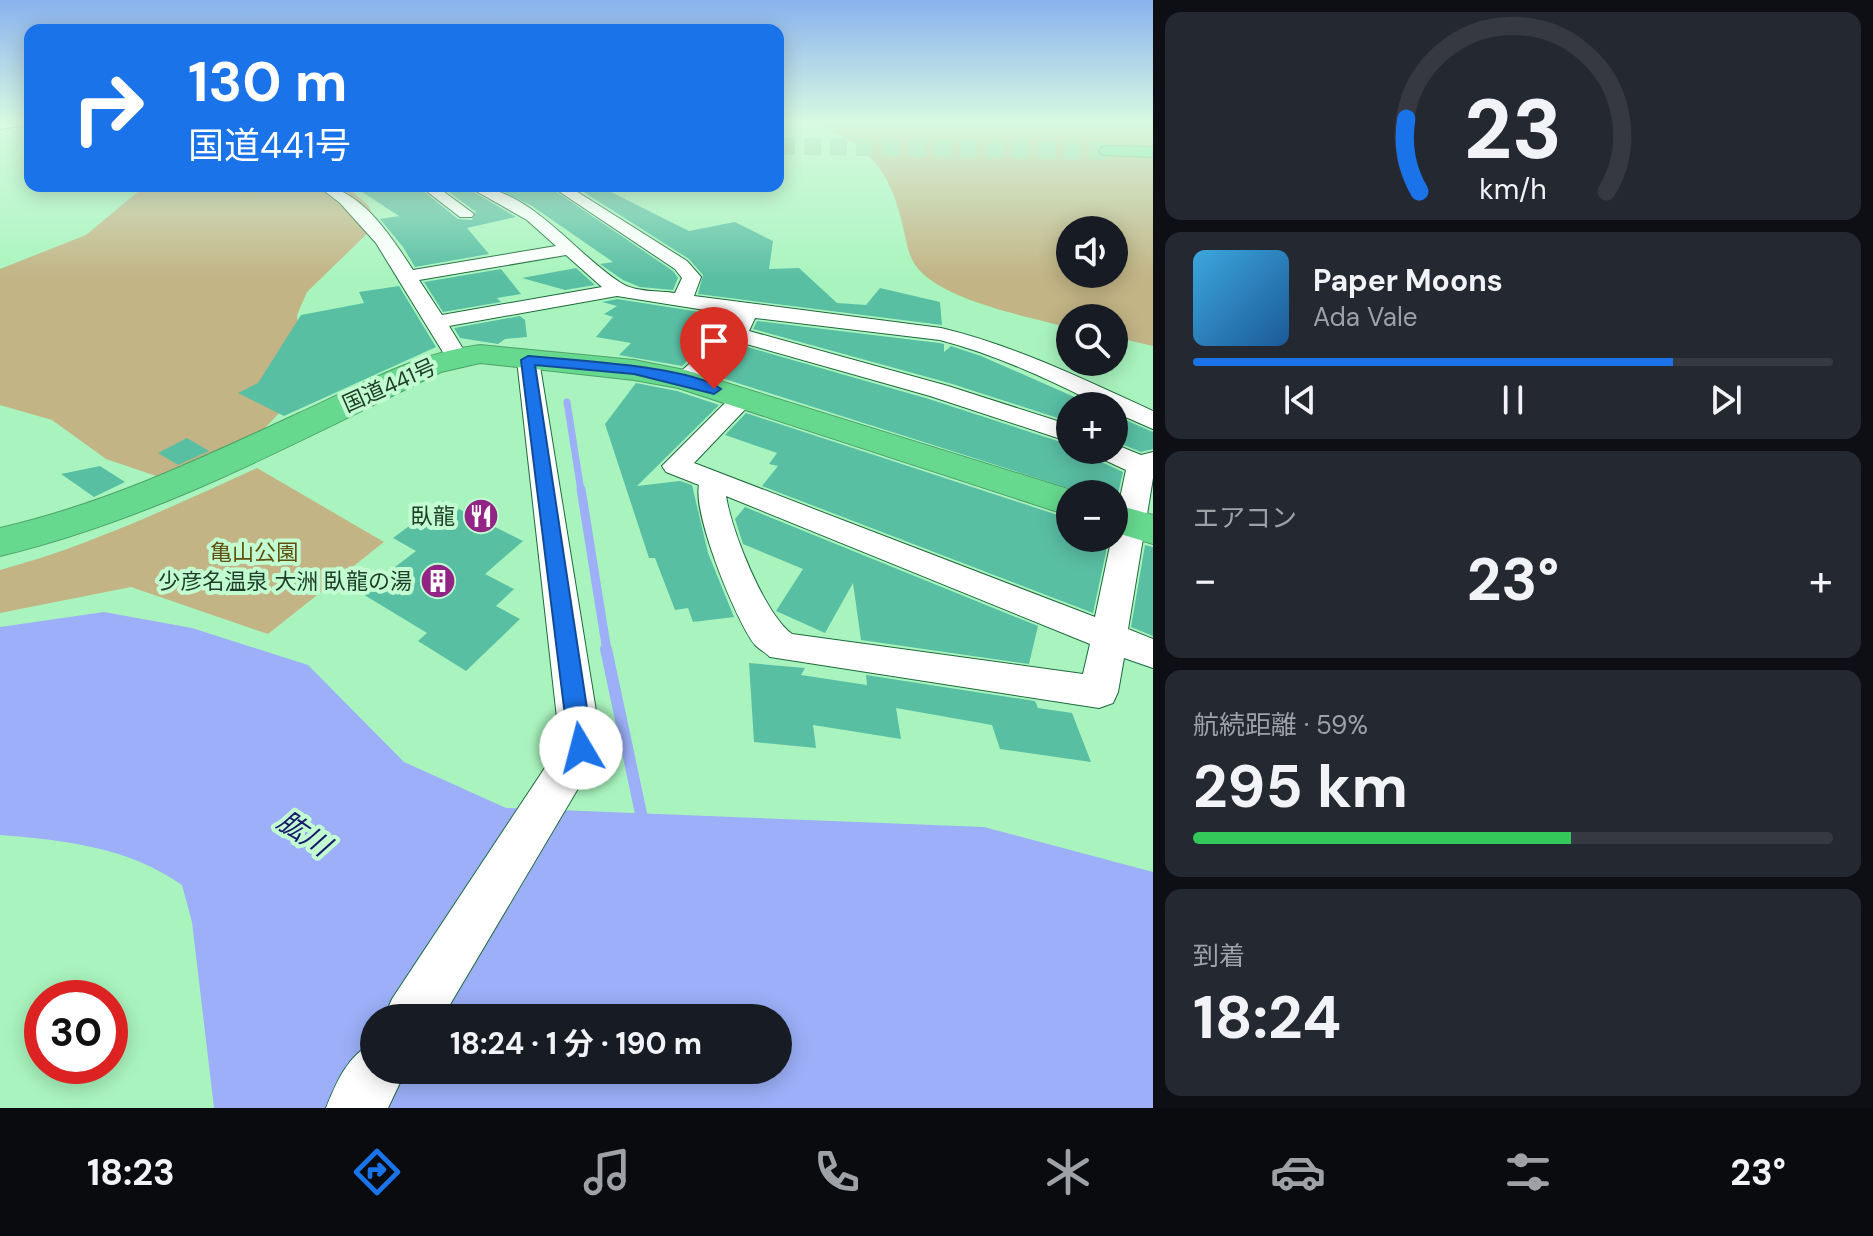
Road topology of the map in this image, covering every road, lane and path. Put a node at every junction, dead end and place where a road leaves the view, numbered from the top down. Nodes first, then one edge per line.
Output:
1 (334, 192) edge
2 (435, 192) edge
3 (486, 192) edge
4 (556, 195) edge
5 (511, 205) junction
6 (466, 214) dead end
7 (571, 249) junction
8 (501, 261) junction
9 (408, 276) junction
10 (617, 290) junction
11 (683, 298) junction
12 (544, 303) junction
13 (748, 311) junction
14 (435, 322) junction
15 (735, 334) junction
16 (457, 357) junction
17 (528, 360) junction
18 (685, 380) junction
19 (743, 399) junction
20 (1153, 421) edge
21 (1056, 429) edge
22 (1147, 463) edge
23 (714, 481) junction
24 (1056, 499) edge
25 (1133, 523) edge
26 (0, 542) edge
27 (1110, 637) junction
28 (1153, 654) edge
29 (420, 1004) edge
30 (370, 1084) edge
31 (355, 1108) edge

1 - 9 street
2 - 6 street
3 - 5 street
4 - 5 street
4 - 11 street
5 - 7 street
7 - 8 street
7 - 10 street
8 - 9 street
8 - 12 street
9 - 14 street
10 - 11 street
10 - 12 street
11 - 13 street
12 - 14 street
13 - 15 street
13 - 20 street
14 - 16 street
15 - 18 street
15 - 21 street
16 - 17 highway, 国道441号
16 - 26 highway, 国道441号
17 - 18 highway, 国道441号
17 - 29 street
18 - 19 highway, 国道441号
19 - 23 street
19 - 24 highway, 国道441号
22 - 25 street
23 - 27 street
23 - 27 street
25 - 27 street
27 - 28 street
30 - 31 street

